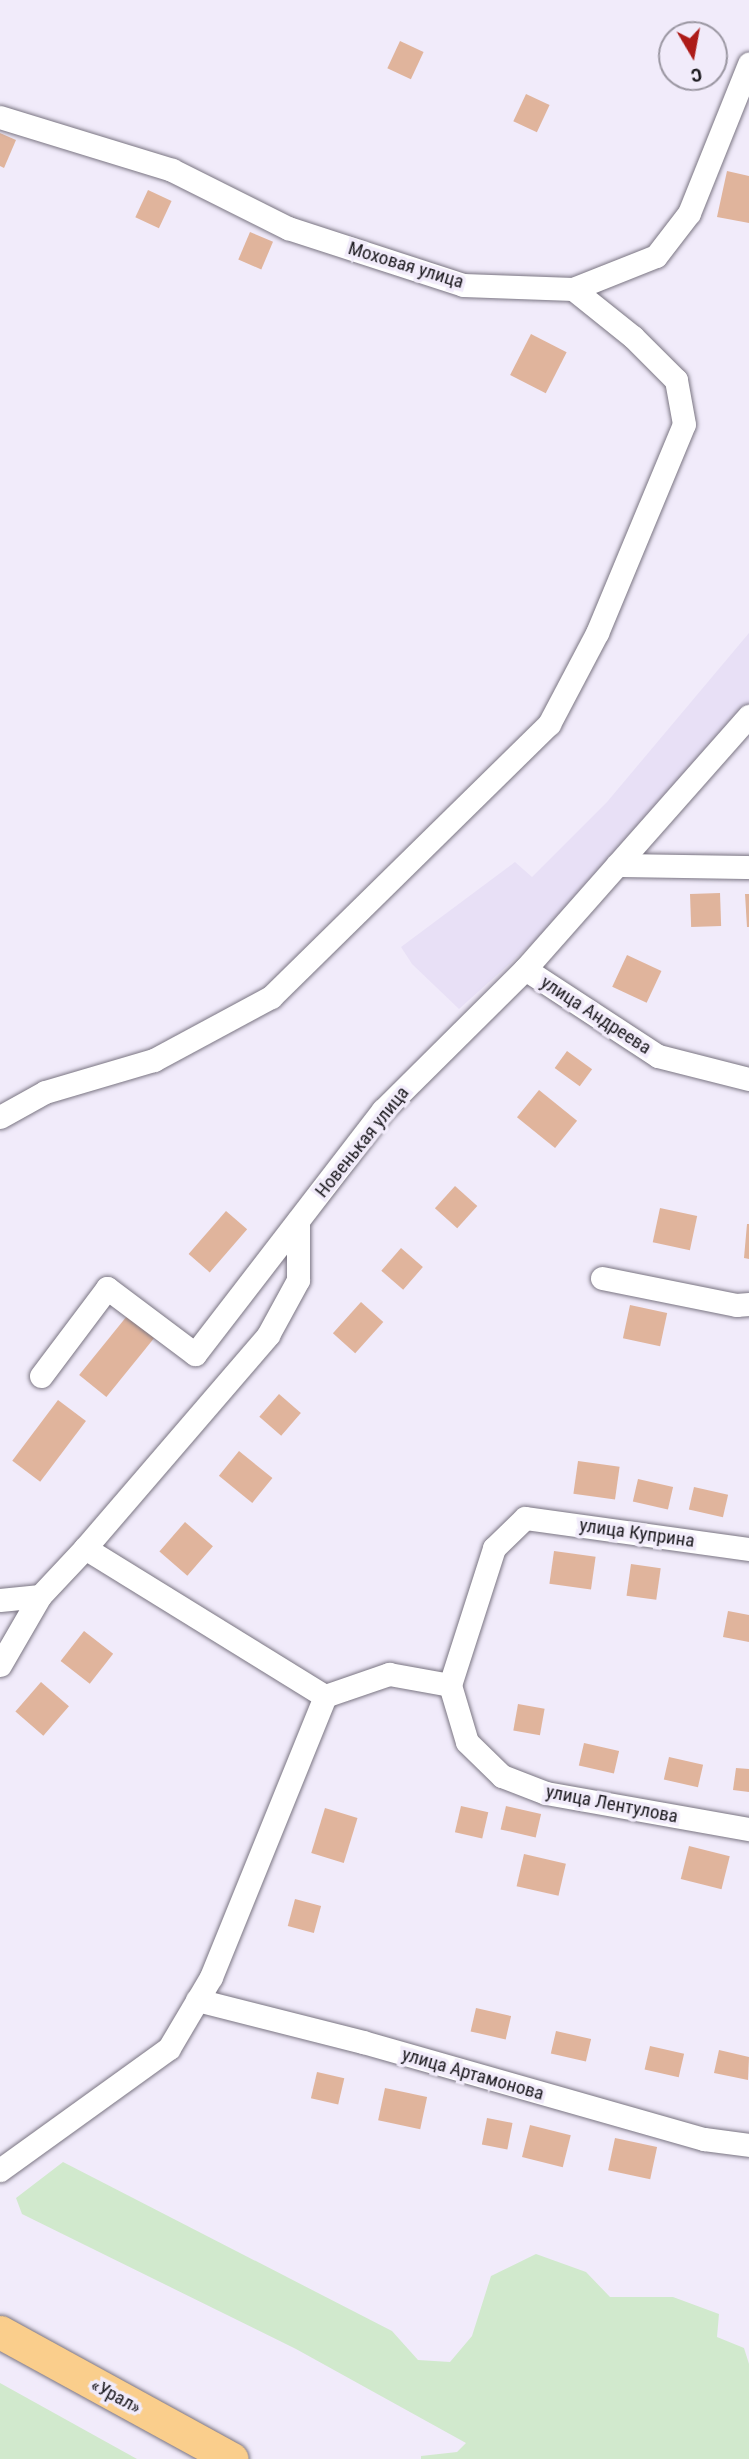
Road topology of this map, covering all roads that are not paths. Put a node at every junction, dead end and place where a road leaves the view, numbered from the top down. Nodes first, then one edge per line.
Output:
1 (749, 64) edge
2 (0, 117) edge
3 (572, 289) junction
4 (749, 716) edge
5 (617, 865) junction
6 (749, 867) edge
7 (525, 969) junction
8 (749, 1079) edge
9 (0, 1118) edge
10 (298, 1221) junction
11 (602, 1278) dead end
12 (749, 1304) edge
13 (41, 1376) dead end
14 (85, 1548) junction
15 (749, 1549) edge
16 (40, 1596) junction
17 (0, 1600) edge
18 (0, 1665) edge
19 (450, 1685) junction
20 (325, 1696) junction
21 (749, 1829) edge
22 (197, 2000) junction
23 (749, 2145) edge
24 (0, 2169) edge
25 (0, 2332) edge
26 (232, 2459) edge

1 - 3 street, Моховая улица
2 - 3 street, Моховая улица
3 - 9 street
4 - 5 street, Новенькая улица
5 - 6 street
5 - 7 street, Новенькая улица
7 - 8 street, улица Андреева
7 - 10 street, Новенькая улица
10 - 13 street, Новенькая улица
10 - 14 street
11 - 12 street
14 - 16 street
14 - 20 street
15 - 19 street, улица Куприна
16 - 17 street
16 - 18 street
19 - 20 street
19 - 21 street, улица Лентулова
20 - 22 street
22 - 23 street, улица Артамонова
22 - 24 street
25 - 26 highway, «Урал»

